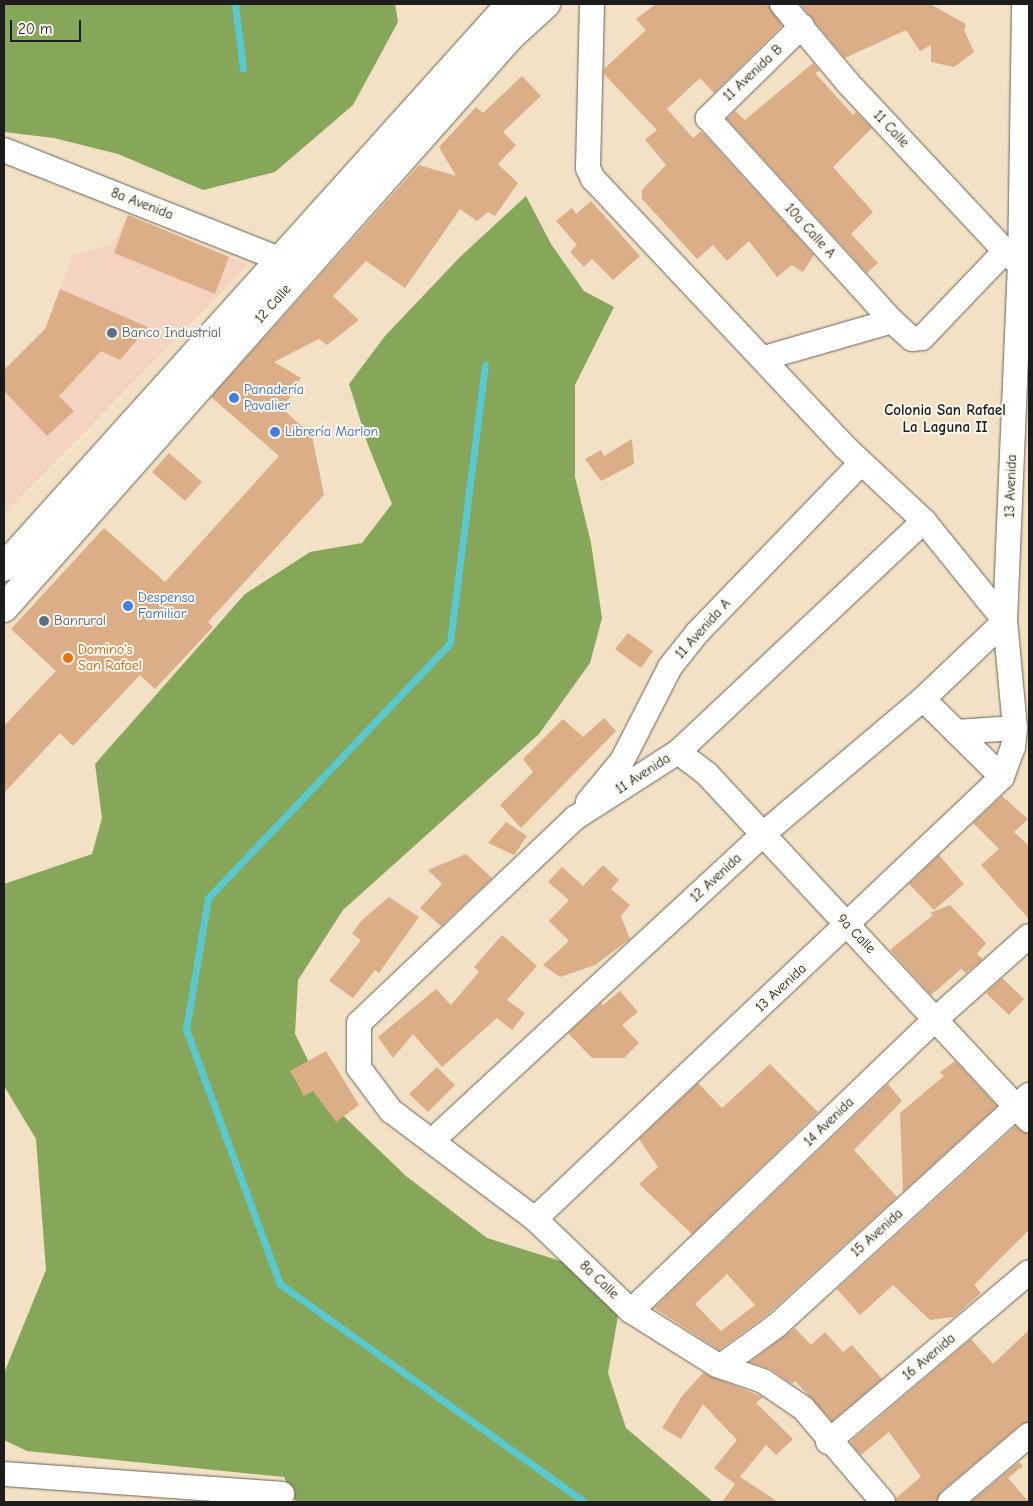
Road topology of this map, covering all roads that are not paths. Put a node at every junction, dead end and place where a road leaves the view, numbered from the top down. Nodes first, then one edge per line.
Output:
1 (510, 4) edge
2 (546, 4) edge
3 (592, 4) edge
4 (782, 4) edge
5 (1024, 4) edge
6 (802, 26) junction
7 (710, 122) joint
8 (4, 150) edge
9 (280, 259) junction
10 (1018, 261) edge
11 (892, 321) junction
12 (764, 358) junction
13 (861, 462) junction
14 (924, 521) junction
15 (4, 566) edge
16 (4, 608) edge
17 (1005, 622) junction
18 (923, 699) junction
19 (956, 732) junction
20 (1014, 738) junction
21 (678, 752) junction
22 (1002, 777) junction
23 (575, 818) junction
24 (762, 835) junction
25 (848, 925) junction
26 (1029, 936) edge
27 (937, 1018) junction
28 (359, 1023) joint
29 (1025, 1107) edge
30 (432, 1141) junction
31 (535, 1218) junction
32 (1026, 1282) edge
33 (631, 1311) junction
34 (721, 1366) junction
35 (1029, 1435) edge
36 (828, 1442) junction
37 (4, 1474) edge
38 (282, 1494) dead end
39 (882, 1502) edge
40 (950, 1502) edge

1 - 9 main road, 12 Calle
2 - 16 main road, 12 Calle
3 - 12 street
4 - 6 street, 11 Calle
5 - 10 street, 13 Avenida
6 - 7 street, 11 Avenida B
6 - 10 street, 11 Calle
7 - 11 street, 10a Calle A
8 - 9 street, 8a Avenida
9 - 15 main road, 12 Calle
10 - 11 street, 10a Calle A
10 - 17 street, 13 Avenida
11 - 12 street
12 - 13 street
13 - 14 street
13 - 23 street, 11 Avenida A
14 - 17 street
14 - 21 street, 11 Avenida
17 - 18 street, 12 Avenida
17 - 20 street, 13 Avenida
18 - 19 street
18 - 24 street, 12 Avenida
19 - 20 street
19 - 22 street
20 - 22 street, 13 Avenida
21 - 23 street, 11 Avenida
21 - 24 street, 9a Calle
22 - 25 street, 13 Avenida
23 - 28 street, 11 Avenida
24 - 25 street, 9a Calle
24 - 30 street, 12 Avenida
25 - 27 street, 9a Calle
25 - 31 street, 13 Avenida
26 - 27 street, 14 Avenida
27 - 29 street, 9a Calle
27 - 33 street, 14 Avenida
28 - 30 street, 8a Calle
29 - 34 street, 15 Avenida
30 - 31 street, 8a Calle
31 - 33 street, 8a Calle
32 - 36 street, 16 Avenida
33 - 34 street, 8a Calle
34 - 36 street, 8a Calle
35 - 40 street
36 - 39 street, 8a Calle
37 - 38 street

